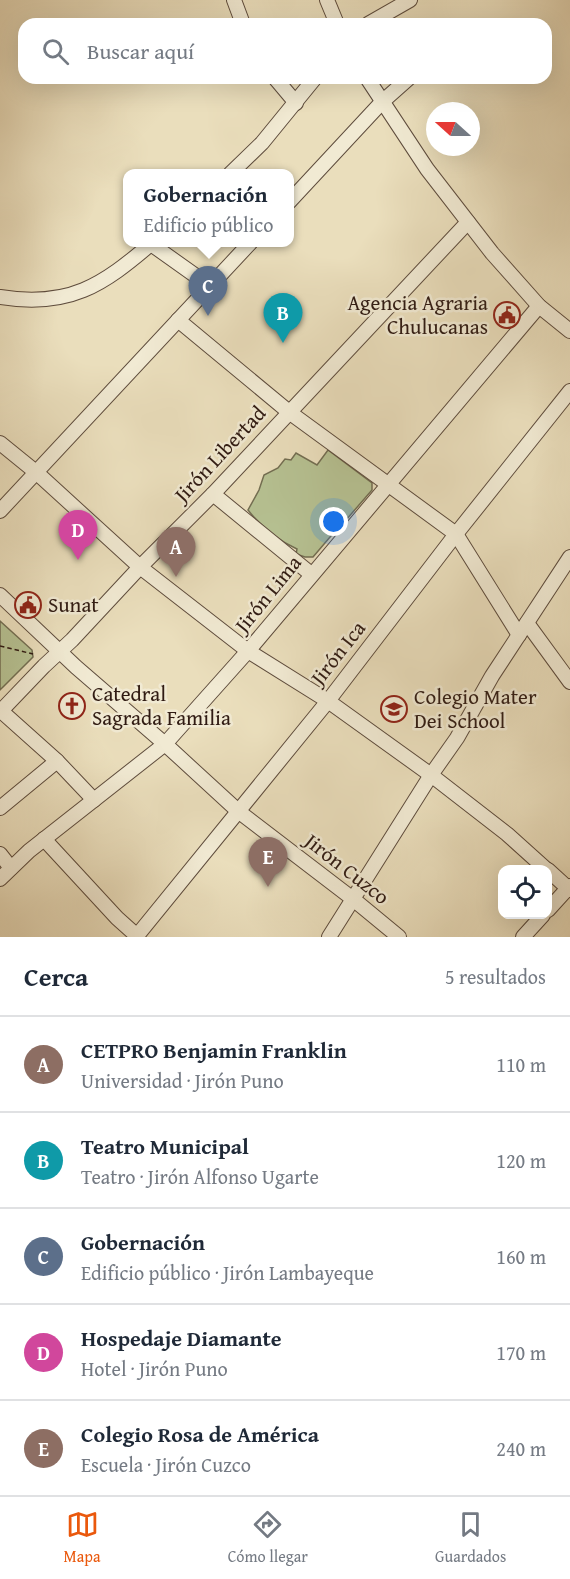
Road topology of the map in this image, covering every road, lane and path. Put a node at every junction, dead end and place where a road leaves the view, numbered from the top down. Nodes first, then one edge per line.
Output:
1 (234, 0) edge
2 (327, 0) edge
3 (411, 0) edge
4 (241, 18) edge
5 (334, 18) edge
6 (379, 18) edge
7 (280, 84) edge
8 (310, 84) edge
9 (372, 84) edge
10 (402, 84) edge
11 (382, 102) junction
12 (296, 103) junction
13 (235, 169) edge
14 (294, 197) edge
15 (468, 222) junction
16 (147, 247) edge
17 (157, 247) edge
18 (247, 247) edge
19 (210, 286) junction
20 (0, 297) edge
21 (539, 306) junction
22 (178, 320) junction
23 (570, 331) edge
24 (570, 391) edge
25 (289, 412) junction
26 (0, 443) edge
27 (37, 473) junction
28 (389, 484) junction
29 (213, 494) junction
30 (0, 511) edge
31 (456, 534) junction
32 (570, 557) edge
33 (140, 567) junction
34 (311, 574) junction
35 (0, 595) edge
36 (523, 629) junction
37 (0, 646) edge
38 (60, 651) junction
39 (248, 651) junction
40 (33, 654) dead end
41 (570, 682) edge
42 (328, 701) junction
43 (0, 711) edge
44 (165, 744) junction
45 (57, 760) junction
46 (431, 775) junction
47 (94, 800) junction
48 (0, 808) edge
49 (238, 811) junction
50 (44, 839) junction
51 (0, 854) edge
52 (541, 865) edge
53 (11, 868) junction
54 (552, 874) edge
55 (0, 879) edge
56 (569, 888) edge
57 (353, 899) junction
58 (552, 906) edge
59 (539, 919) edge
60 (137, 937) edge
61 (329, 937) edge
62 (399, 937) edge
63 (523, 937) edge

1 - 4 street
2 - 5 street
3 - 6 street
7 - 12 street
8 - 12 street
9 - 11 street
10 - 11 street
11 - 14 street
11 - 15 street
12 - 13 street
15 - 21 street
15 - 25 street, Jirón Libertad
16 - 20 street
17 - 19 street
18 - 19 street
19 - 22 street
21 - 23 street
21 - 28 street, Jirón Lima
22 - 25 street
22 - 27 street
24 - 31 street, Jirón Ica
25 - 28 street
25 - 29 street, Jirón Libertad
26 - 27 street
27 - 30 street
27 - 33 street
28 - 31 street
28 - 34 street, Jirón Lima
29 - 33 street, Jirón Libertad
29 - 34 street
31 - 36 street
31 - 42 street, Jirón Ica
32 - 36 street
33 - 38 street, Jirón Libertad
33 - 39 street
34 - 39 street, Jirón Lima
35 - 38 street, Jirón Cuzco
36 - 41 street
36 - 46 street
37 - 40 path
38 - 43 street, Jirón Libertad
38 - 44 street, Jirón Cuzco
39 - 42 street
39 - 44 street, Jirón Lima
42 - 46 street
42 - 49 street, Jirón Ica
43 - 45 street
44 - 47 street, Jirón Lima
44 - 49 street, Jirón Cuzco
45 - 47 street
45 - 48 street
46 - 52 street
46 - 57 street
47 - 50 street, Jirón Lima
49 - 57 street, Jirón Cuzco
49 - 60 street, Jirón Ica
50 - 53 street, Jirón Lima
50 - 60 street
51 - 53 street
53 - 55 street, Jirón Lima
54 - 56 street
56 - 58 street
57 - 61 street
57 - 62 street, Jirón Cuzco
59 - 63 street

